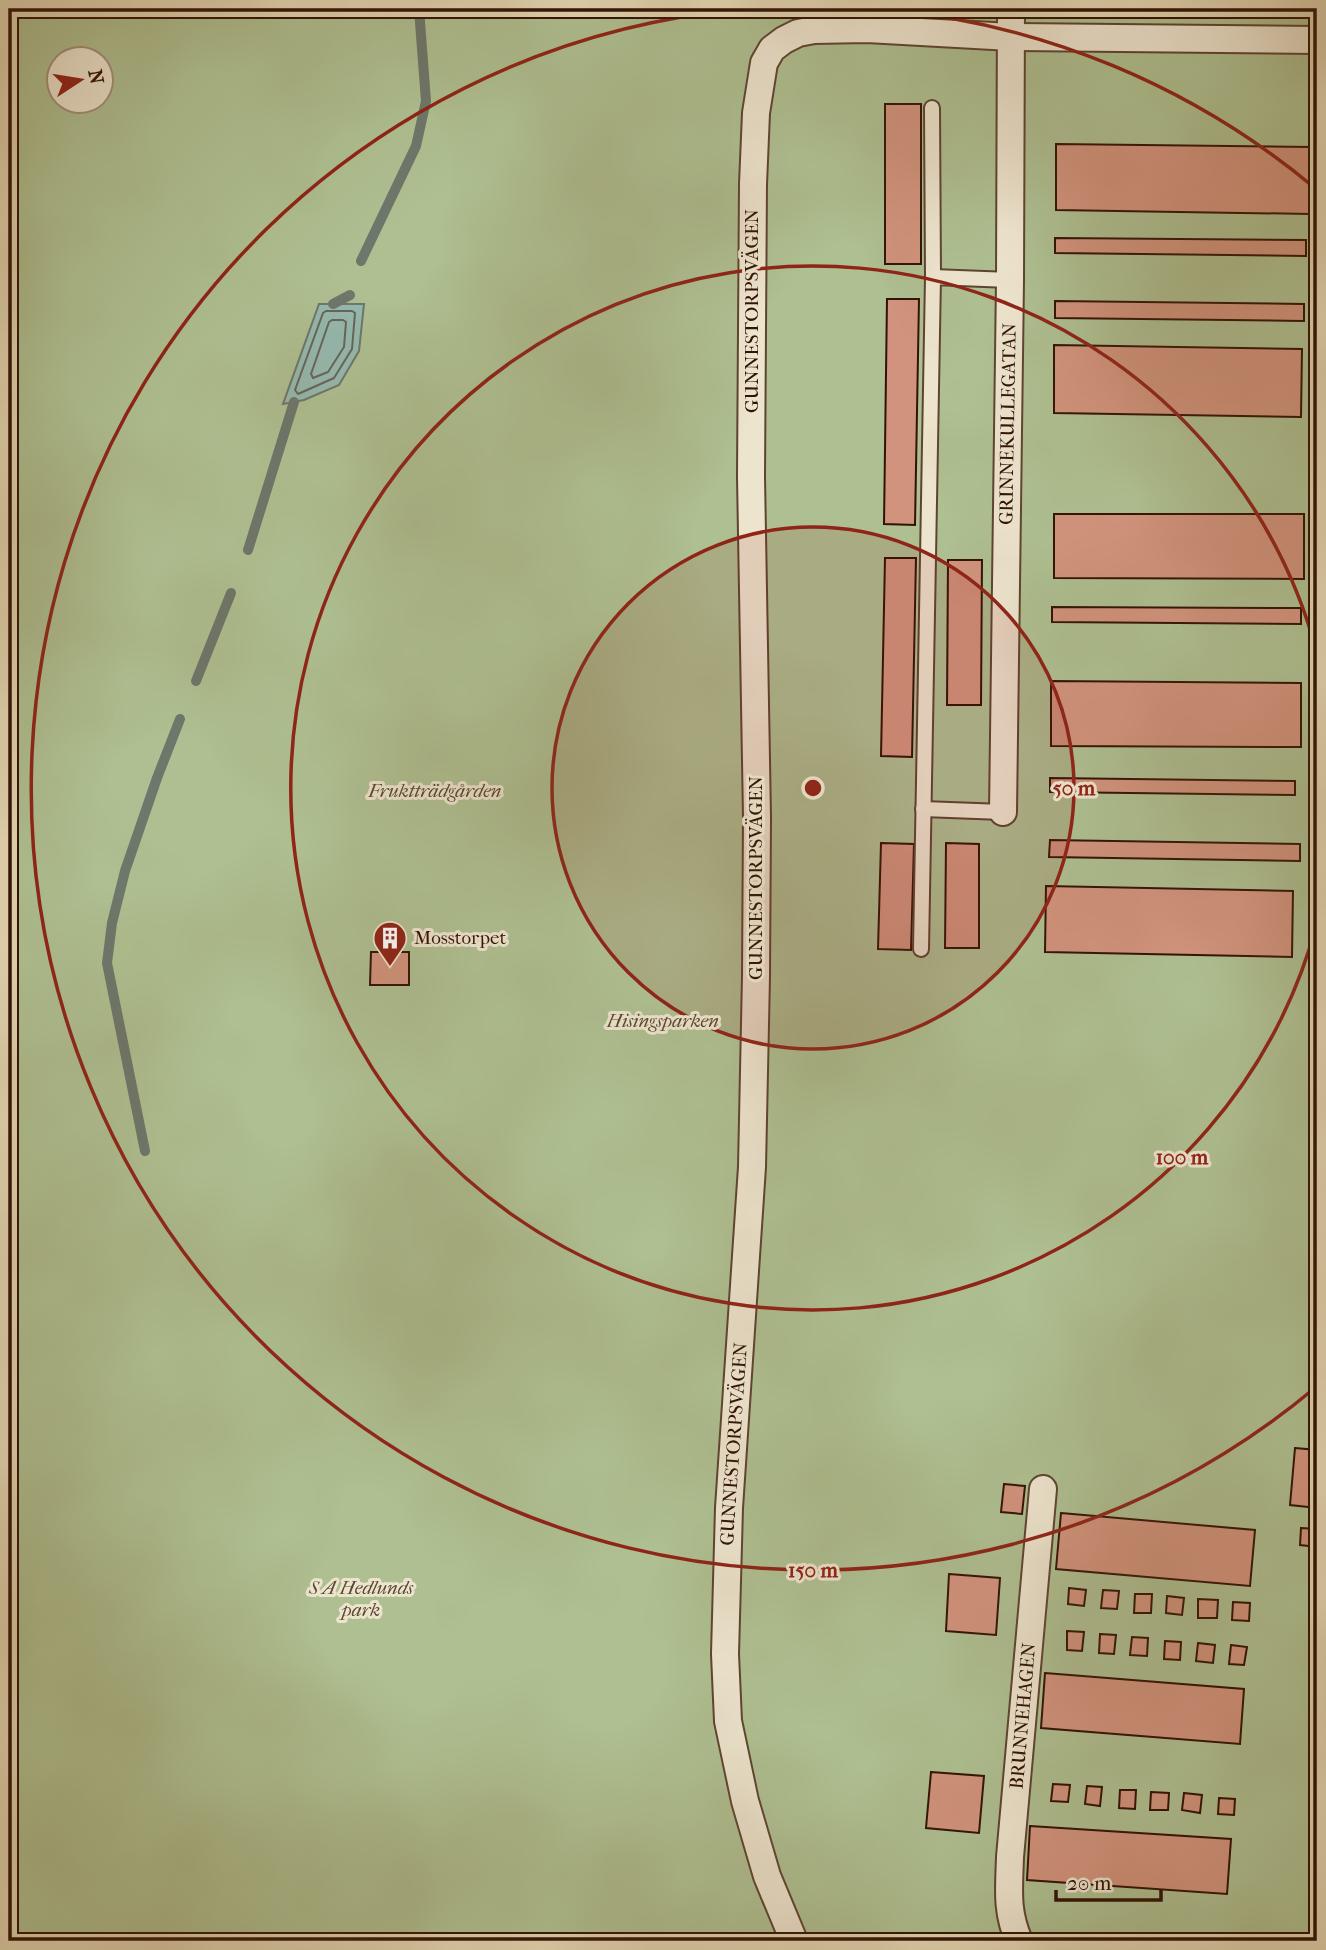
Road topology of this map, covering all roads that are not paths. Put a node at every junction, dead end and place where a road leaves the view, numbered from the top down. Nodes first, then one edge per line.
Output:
1 (1011, 9) edge
2 (1011, 37) junction
3 (1317, 40) edge
4 (932, 108) dead end
5 (933, 277) junction
6 (1010, 280) junction
7 (923, 809) junction
8 (1003, 812) joint
9 (920, 949) dead end
10 (1043, 1489) dead end
11 (794, 1941) edge
12 (1019, 1941) edge

1 - 2 street, GRINNEKULLEGATAN
2 - 3 street
2 - 6 street, GRINNEKULLEGATAN
2 - 11 street, GUNNESTORPSVÄGEN
4 - 5 lane
5 - 6 lane
5 - 7 lane
6 - 8 street, GRINNEKULLEGATAN
7 - 8 lane
7 - 9 lane
10 - 12 street, BRUNNEHAGEN

